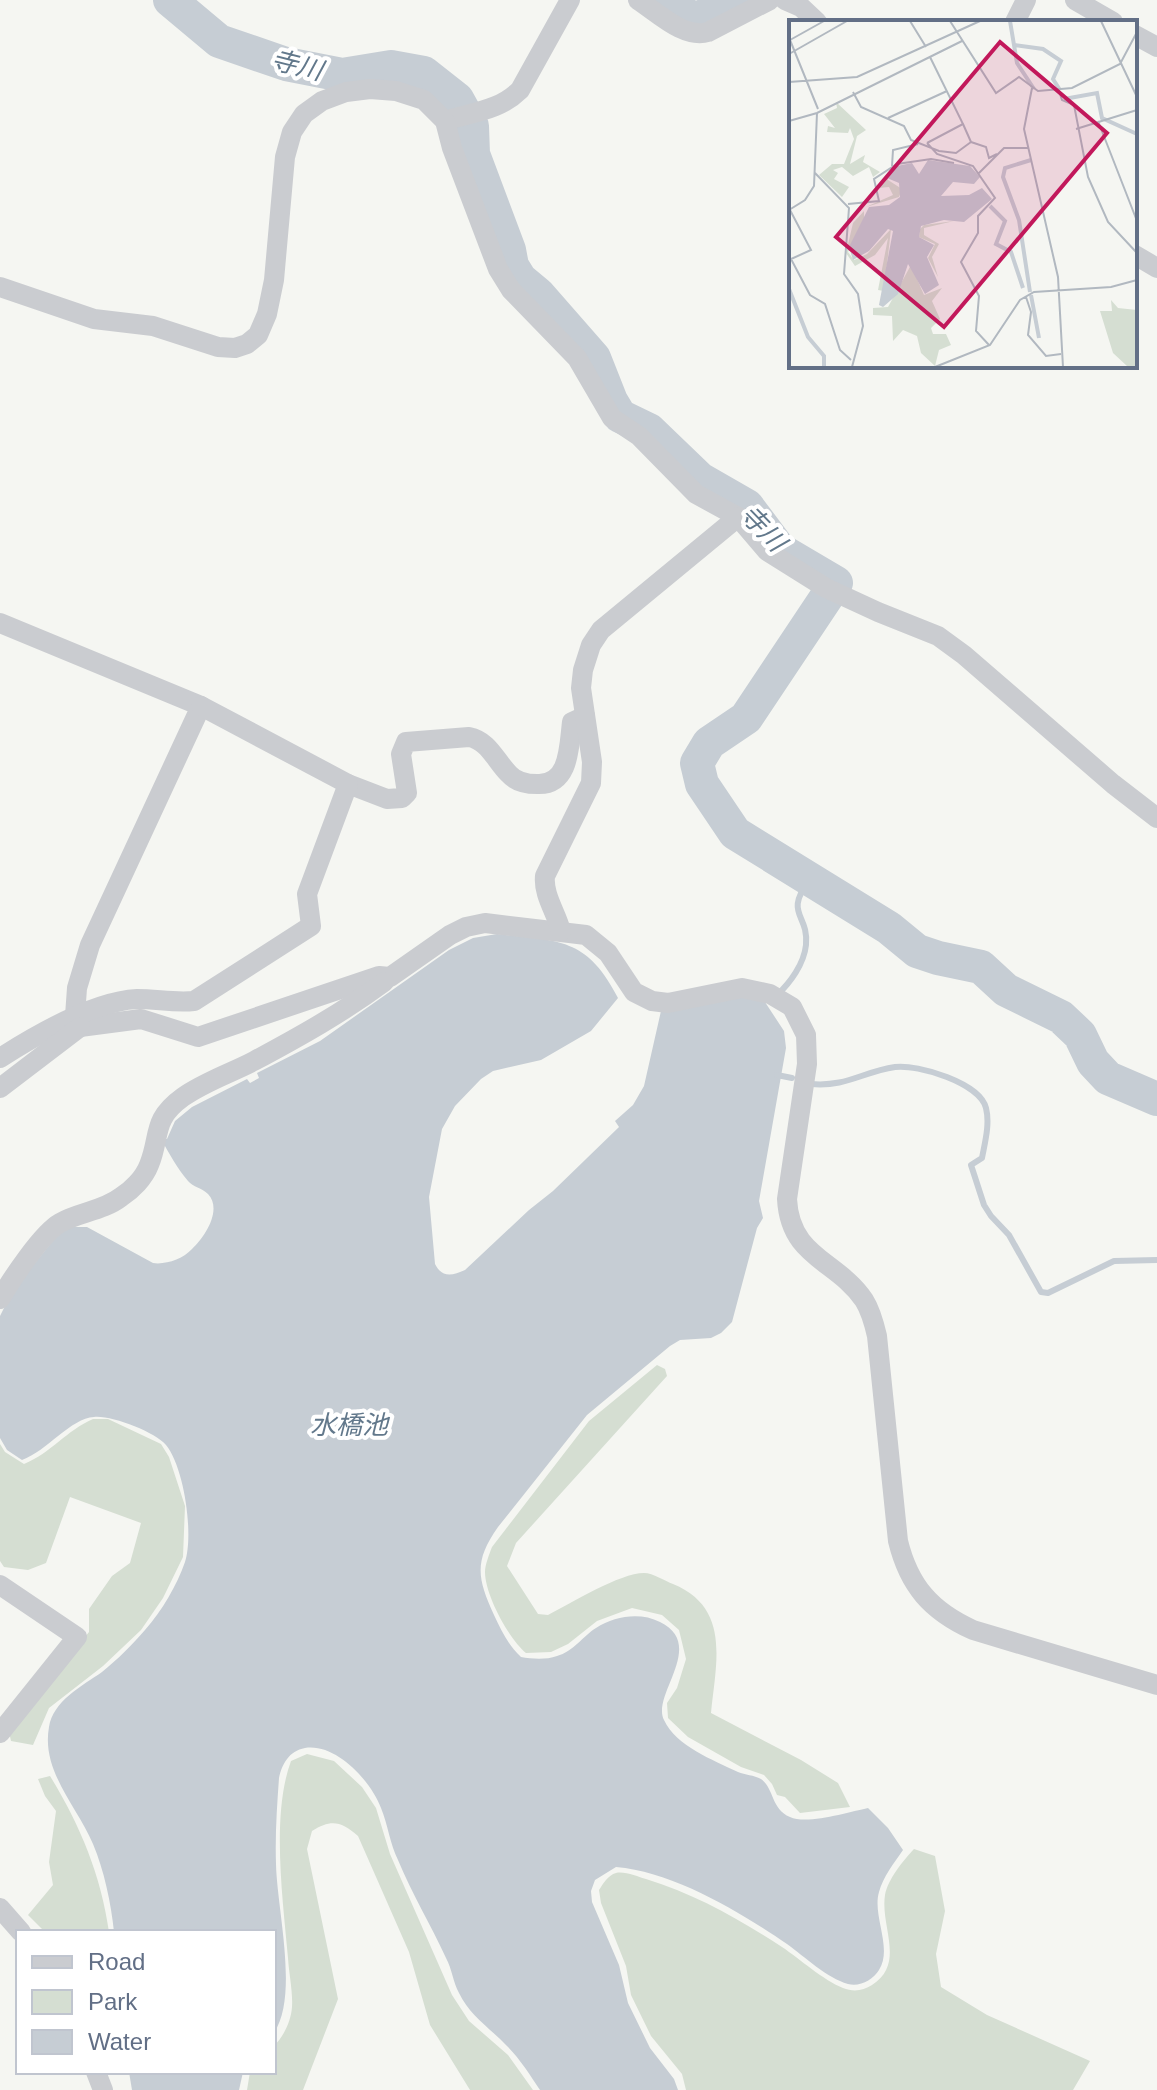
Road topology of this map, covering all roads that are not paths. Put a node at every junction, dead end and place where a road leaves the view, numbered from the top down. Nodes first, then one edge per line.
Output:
1 (570, 0) edge
2 (638, 0) edge
3 (770, 0) edge
4 (785, 0) edge
5 (1026, 0) edge
6 (1075, 0) edge
7 (815, 20) edge
8 (1016, 20) edge
9 (1110, 20) edge
10 (1137, 36) edge
11 (1157, 47) edge
12 (459, 117) junction
13 (1137, 256) edge
14 (1157, 268) edge
15 (0, 287) edge
16 (738, 517) junction
17 (0, 623) edge
18 (201, 706) junction
19 (585, 716) junction
20 (348, 784) junction
21 (1157, 818) edge
22 (561, 931) junction
23 (390, 977) junction
24 (78, 1022) junction
25 (0, 1058) edge
26 (0, 1088) edge
27 (0, 1299) edge
28 (0, 1585) edge
29 (1157, 1685) edge
30 (0, 1733) edge
31 (0, 1908) edge
32 (19, 1930) edge

1 - 12 street
2 - 3 street
4 - 7 street
5 - 8 street
6 - 9 street
10 - 11 street
12 - 15 street
12 - 16 street
13 - 14 street
16 - 19 street
16 - 21 street
17 - 18 street
18 - 20 street
18 - 24 street
19 - 20 street
19 - 22 street
20 - 24 street
22 - 23 street
22 - 29 street
23 - 24 street
23 - 27 street
24 - 25 street
24 - 26 street
28 - 30 street
31 - 32 street

